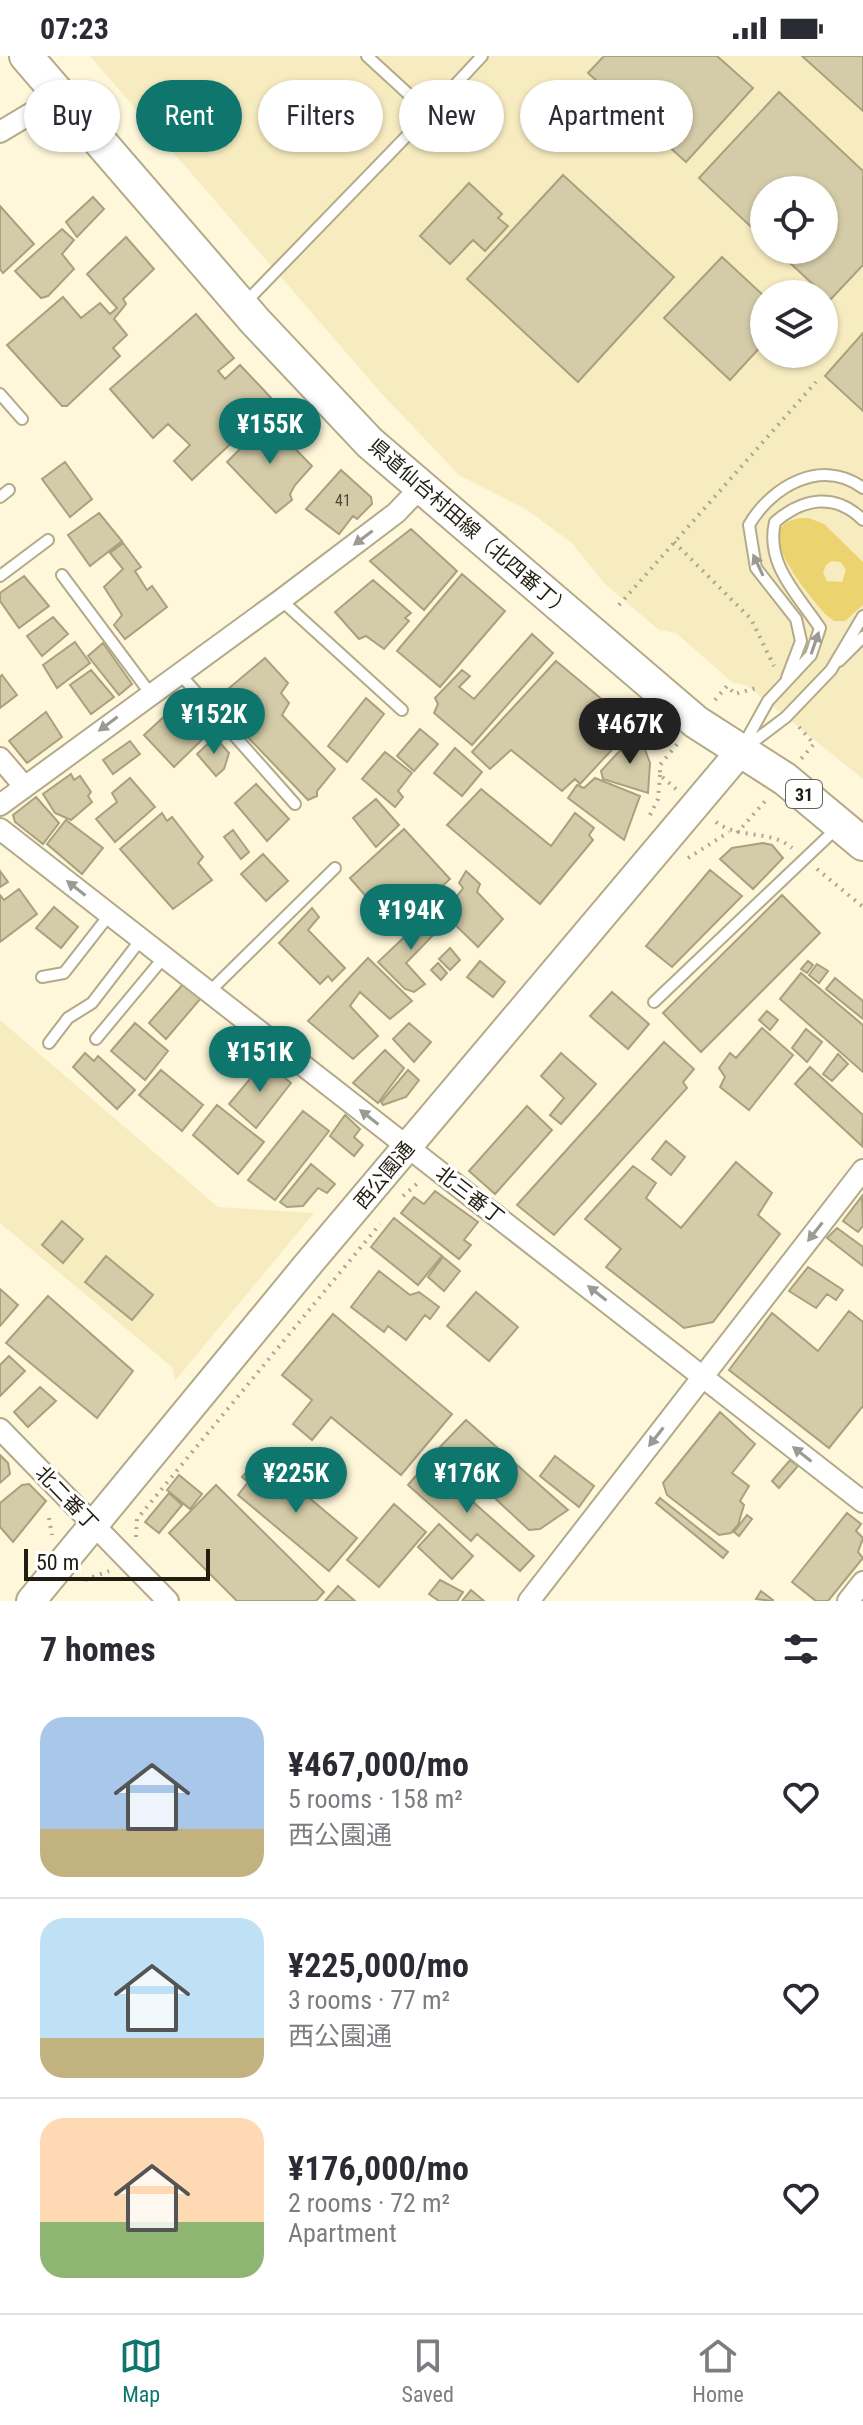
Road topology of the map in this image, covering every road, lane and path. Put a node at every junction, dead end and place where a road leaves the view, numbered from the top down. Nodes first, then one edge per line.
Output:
1 (26, 56) edge
2 (367, 56) edge
3 (482, 56) edge
4 (46, 80) edge
5 (460, 80) edge
6 (399, 85) edge
7 (24, 118) edge
8 (0, 132) edge
9 (399, 144) edge
10 (109, 152) edge
11 (242, 306) junction
12 (816, 382) dead end
13 (0, 394) edge
14 (22, 419) dead end
15 (421, 487) junction
16 (863, 488) edge
17 (863, 520) edge
18 (48, 540) dead end
19 (674, 542) junction
20 (62, 575) dead end
21 (0, 576) edge
22 (281, 600) junction
23 (619, 605) dead end
24 (863, 616) edge
25 (863, 637) edge
26 (774, 667) dead end
27 (831, 670) junction
28 (179, 673) junction
29 (764, 678) dead end
30 (785, 683) junction
31 (727, 686) dead end
32 (150, 693) junction
33 (402, 710) dead end
34 (740, 752) junction
35 (0, 758) edge
36 (24, 786) junction
37 (295, 804) dead end
38 (0, 805) edge
39 (0, 829) edge
40 (852, 834) edge
41 (335, 868) dead end
42 (110, 914) junction
43 (142, 938) junction
44 (165, 956) junction
45 (42, 977) dead end
46 (210, 991) junction
47 (654, 1002) dead end
48 (96, 1039) dead end
49 (49, 1043) dead end
50 (408, 1147) junction
51 (863, 1170) edge
52 (412, 1191) dead end
53 (394, 1207) dead end
54 (384, 1219) dead end
55 (703, 1376) junction
56 (0, 1429) edge
57 (863, 1502) edge
58 (94, 1526) junction
59 (123, 1556) junction
60 (863, 1582) edge
61 (77, 1590) dead end
62 (31, 1601) edge
63 (168, 1601) edge
64 (529, 1601) edge
65 (848, 1601) edge

1 - 4 main road, 県道仙台村田線（北四番丁） / 31
2 - 6 lane
3 - 5 lane
7 - 8 street
9 - 11 lane
10 - 11 main road, 県道仙台村田線（北四番丁） / 31
11 - 15 main road, 県道仙台村田線（北四番丁） / 31
12 - 19 path
13 - 14 lane
15 -> 22 street
15 - 34 main road, 県道仙台村田線（北四番丁） / 31
30 -> 16 lane
30 -> 17 lane
18 - 21 lane
19 - 23 path
19 - 26 path
20 - 32 lane
22 - 28 street
22 - 33 lane
24 - 27 lane
25 - 27 lane
27 - 34 lane
28 - 32 street
28 - 37 lane
29 - 31 path
30 - 34 lane
32 -> 36 street
34 - 40 main road, 県道仙台村田線（北四番丁） / 31
34 - 50 street, 西公園通
35 - 36 street
36 - 38 street
42 -> 39 street, 北三番丁
40 - 47 lane
41 - 46 lane
42 - 43 street, 北三番丁
42 - 45 lane
43 - 44 street, 北三番丁
43 - 49 lane
44 - 46 street, 北三番丁
44 - 48 lane
50 -> 46 street, 北三番丁
55 -> 50 street, 北三番丁
50 - 58 street, 西公園通
51 -> 55 street
52 - 53 path
54 - 59 path
57 -> 55 street, 北三番丁
55 -> 64 street
56 - 58 street, 北二番丁
58 - 59 street, 北二番丁
58 - 62 street, 西公園通
59 - 61 path
59 - 63 street, 北二番丁
60 - 65 street

